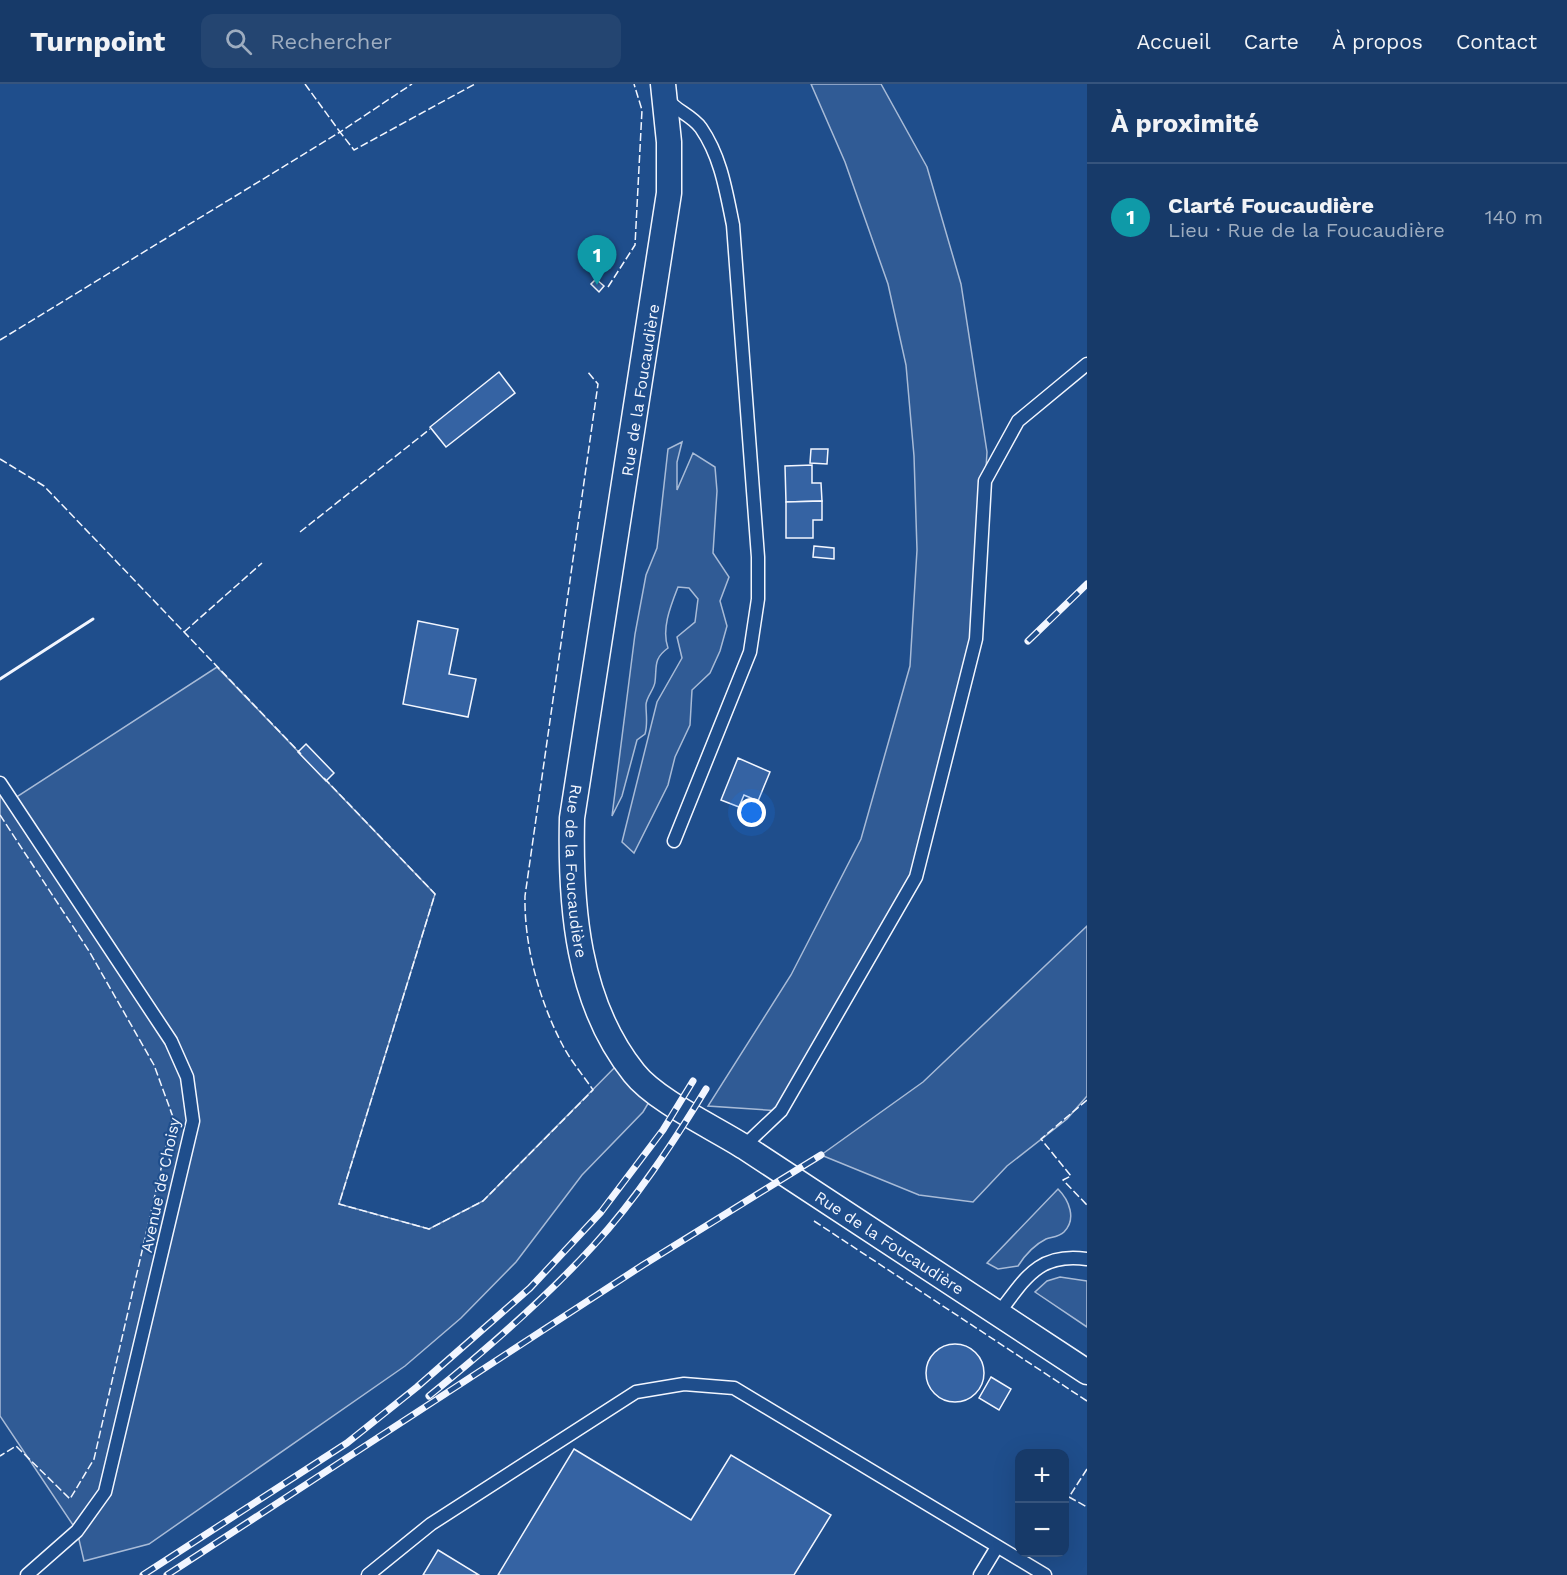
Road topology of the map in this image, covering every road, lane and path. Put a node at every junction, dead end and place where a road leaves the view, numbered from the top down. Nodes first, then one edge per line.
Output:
1 (665, 89) edge
2 (1087, 364) edge
3 (0, 783) edge
4 (674, 841) dead end
5 (744, 1146) junction
6 (1087, 1259) edge
7 (998, 1314) junction
8 (1087, 1372) edge
9 (997, 1547) junction
10 (27, 1575) edge
11 (368, 1575) edge
12 (980, 1575) edge
13 (1045, 1575) edge

1 - 4 lane
1 - 5 street, Rue de la Foucaudière
2 - 5 lane
3 - 10 lane, Avenue de Choisy
5 - 7 street, Rue de la Foucaudière
6 - 7 lane
7 - 8 street, Rue de la Foucaudière
9 - 11 lane
9 - 12 lane
9 - 13 lane

